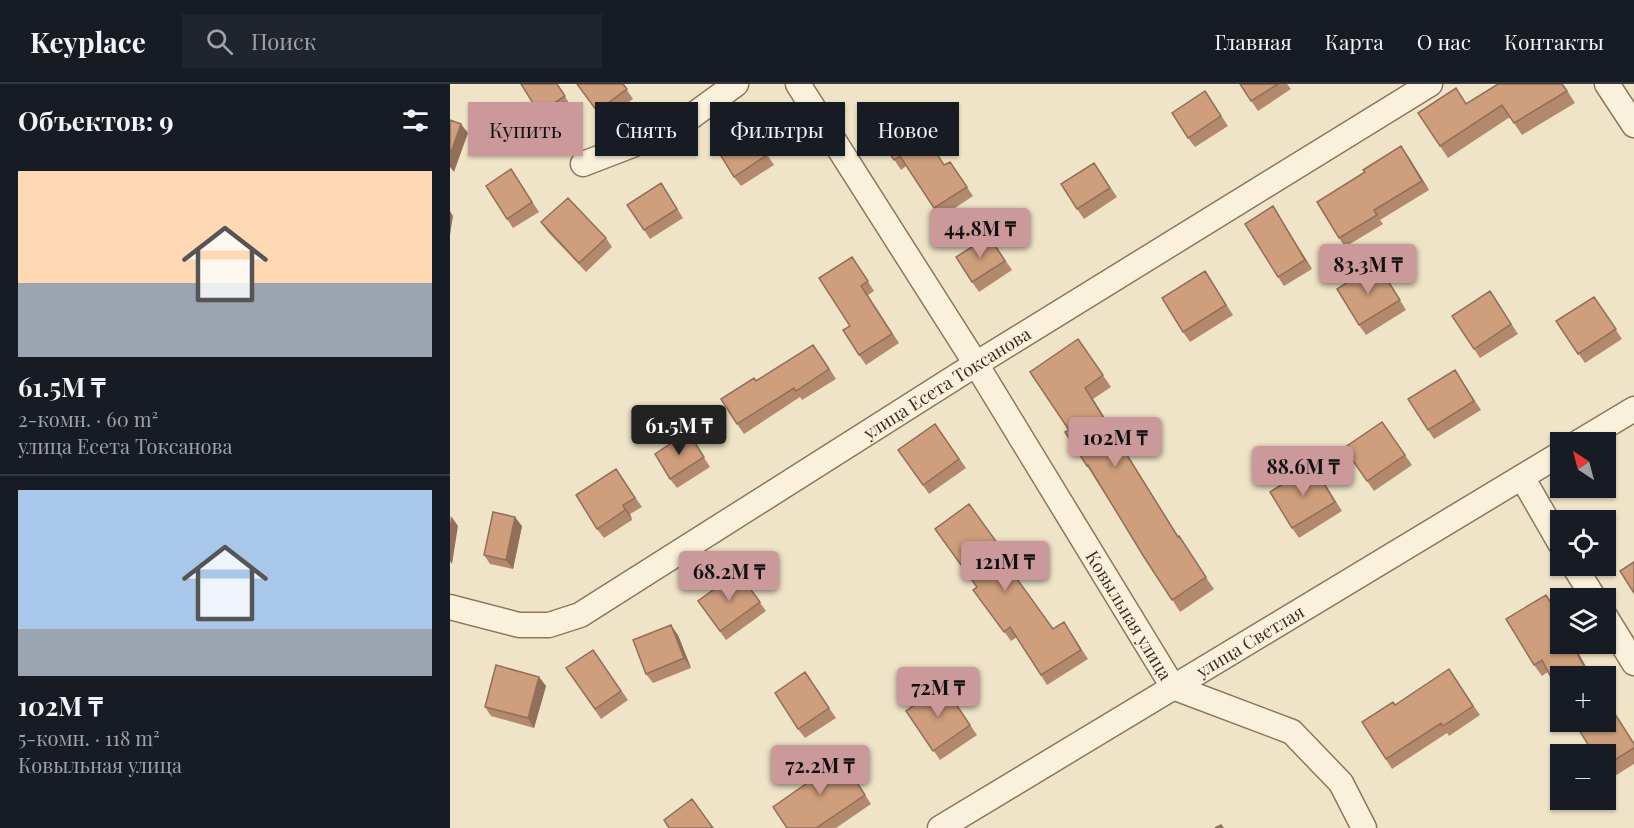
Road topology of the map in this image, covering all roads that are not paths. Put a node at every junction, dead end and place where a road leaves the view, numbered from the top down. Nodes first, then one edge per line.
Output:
1 (736, 84) edge
2 (798, 84) edge
3 (1430, 84) edge
4 (1607, 84) edge
5 (1634, 125) edge
6 (583, 164) dead end
7 (975, 364) junction
8 (1634, 409) edge
9 (1596, 432) edge
10 (1550, 460) edge
11 (1522, 477) junction
12 (1550, 526) edge
13 (450, 607) edge
14 (1616, 634) edge
15 (1634, 663) edge
16 (1173, 687) junction
17 (940, 828) edge
18 (1364, 828) edge

1 - 6 street
2 - 7 street, Ковыльная улица
3 - 7 street, улица Есета Токсанова
4 - 5 street
7 - 13 street, улица Есета Токсанова
7 - 16 street, Ковыльная улица
8 - 9 street
10 - 11 street, улица Светлая
11 - 12 street
11 - 16 street, улица Светлая
14 - 15 street
16 - 17 street, улица Светлая
16 - 18 street

